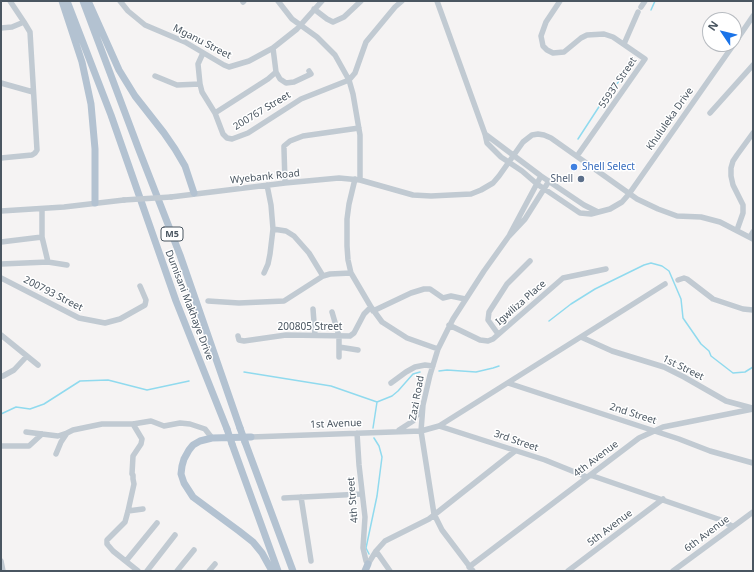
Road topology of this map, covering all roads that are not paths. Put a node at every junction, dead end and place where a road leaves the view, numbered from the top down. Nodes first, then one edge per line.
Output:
1 (10, 1) edge
2 (62, 1) edge
3 (68, 1) edge
4 (83, 1) edge
5 (88, 1) edge
6 (120, 1) edge
7 (278, 1) edge
8 (361, 1) edge
9 (402, 1) edge
10 (437, 1) edge
11 (560, 1) edge
12 (645, 1) edge
13 (318, 5) edge
14 (753, 16) edge
15 (24, 22) junction
16 (300, 26) junction
17 (1, 28) edge
18 (742, 32) edge
19 (624, 44) junction
20 (273, 48) junction
21 (728, 52) edge
22 (203, 53) junction
23 (753, 64) edge
24 (309, 71) dead end
25 (276, 72) junction
26 (156, 76) dead end
27 (349, 80) junction
28 (1, 83) edge
29 (200, 84) junction
30 (33, 92) junction
31 (215, 113) junction
32 (710, 113) dead end
33 (359, 128) junction
34 (753, 133) edge
35 (485, 134) junction
36 (514, 155) junction
37 (577, 156) junction
38 (1, 158) edge
39 (509, 163) junction
40 (541, 176) junction
41 (358, 180) junction
42 (549, 181) junction
43 (285, 183) junction
44 (537, 184) junction
45 (267, 185) junction
46 (544, 189) junction
47 (194, 194) junction
48 (629, 194) junction
49 (95, 203) junction
50 (42, 209) junction
51 (1, 211) edge
52 (598, 212) junction
53 (273, 229) junction
54 (737, 230) junction
55 (509, 236) junction
56 (752, 236) edge
57 (42, 237) junction
58 (1, 242) edge
59 (48, 262) junction
60 (530, 262) dead end
61 (1, 264) edge
62 (67, 265) dead end
63 (606, 269) dead end
64 (264, 273) dead end
65 (352, 273) junction
66 (323, 276) junction
67 (1, 278) edge
68 (678, 280) dead end
69 (666, 284) dead end
70 (140, 286) dead end
71 (465, 299) junction
72 (208, 301) dead end
73 (313, 309) dead end
74 (372, 309) junction
75 (753, 310) edge
76 (332, 312) dead end
77 (449, 325) junction
78 (498, 334) junction
79 (1, 335) edge
80 (315, 335) junction
81 (238, 336) dead end
82 (340, 336) junction
83 (581, 337) junction
84 (339, 348) junction
85 (438, 349) junction
86 (358, 350) dead end
87 (27, 356) junction
88 (339, 357) dead end
89 (38, 365) dead end
90 (433, 366) junction
91 (3, 376) dead end
92 (508, 382) junction
93 (392, 383) dead end
94 (423, 405) junction
95 (753, 409) edge
96 (133, 424) junction
97 (439, 426) junction
98 (420, 431) junction
99 (655, 431) junction
100 (26, 432) dead end
101 (396, 432) junction
102 (67, 433) junction
103 (357, 433) junction
104 (42, 434) junction
105 (252, 437) joint
106 (212, 438) junction
107 (1, 446) edge
108 (515, 451) junction
109 (56, 454) dead end
110 (753, 463) edge
111 (588, 476) junction
112 (362, 494) junction
113 (301, 497) junction
114 (284, 498) dead end
115 (663, 499) junction
116 (143, 509) dead end
117 (128, 511) junction
118 (753, 512) edge
119 (434, 514) junction
120 (157, 523) dead end
121 (732, 526) junction
122 (175, 535) dead end
123 (194, 550) dead end
124 (376, 551) junction
125 (1, 561) edge
126 (126, 561) junction
127 (311, 561) dead end
128 (215, 564) dead end
129 (368, 564) junction
130 (471, 569) edge
131 (3, 571) edge
132 (138, 571) edge
133 (147, 571) edge
134 (177, 571) edge
135 (209, 571) edge
136 (272, 571) edge
137 (278, 571) edge
138 (293, 571) edge
139 (365, 571) edge
140 (390, 571) edge
141 (568, 571) edge
142 (673, 571) edge

1 - 15 street
2 - 49 main road
3 - 137 main road, Dumisani Makhaye Drive / M5, bridge
4 - 138 main road, Dumisani Makhaye Drive / M5, bridge
5 - 47 main road
6 - 22 street, Mganu Street
7 - 16 street
8 - 13 street
9 - 27 street
10 - 35 street, Khululeka Drive
11 - 19 street, 55937 Street
12 - 19 street
13 - 16 street, Mganu Street
14 - 18 street, Khululeka Drive
15 - 17 street
15 - 30 street
16 - 20 street, Mganu Street
16 - 27 street
19 - 37 street, 55937 Street
20 - 22 street, Mganu Street
20 - 25 street
21 - 48 street, Khululeka Drive
22 - 29 street, 200767 Street
23 - 32 street
24 - 25 street
25 - 31 street
26 - 29 street
27 - 31 street, 200767 Street
27 - 33 street
28 - 30 street
29 - 31 street, 200767 Street
30 - 38 street
33 - 41 street
33 - 43 street
34 - 54 street
35 - 36 street
35 - 39 street, Khululeka Drive
36 - 37 street, Wyebank Road
36 - 39 street, Wyebank Road
36 - 40 street
37 - 48 street, Wyebank Road
39 - 41 street, Wyebank Road
39 - 44 street, Khululeka Drive
40 - 42 street
40 - 44 street, Zazi Road
41 - 43 street, Wyebank Road
41 - 65 street
42 - 46 street, Zazi Road
42 - 52 street
43 - 45 street, Wyebank Road
44 - 46 street, Khululeka Drive
44 - 55 street, Zazi Road
45 - 47 street, Wyebank Road
45 - 53 street
46 - 52 street, Khululeka Drive
46 - 55 street, Zazi Road
47 - 49 street, Wyebank Road, bridge
48 - 52 street, Khululeka Drive
48 - 54 street, Wyebank Road
49 - 50 street, Wyebank Road
50 - 51 street, Wyebank Road
50 - 57 street
53 - 64 street
53 - 66 street
54 - 56 street, Wyebank Road
55 - 71 street, Zazi Road
57 - 58 street
57 - 59 street
59 - 61 street, 200793 Street
59 - 62 street, 200793 Street
60 - 78 street
63 - 78 street, Igwiliza Place
65 - 66 street
65 - 74 street
66 - 72 street
67 - 70 street, 200793 Street
68 - 75 street
69 - 83 street
71 - 74 street
71 - 77 street, Zazi Road
73 - 80 street
74 - 82 street, 200805 Street
74 - 85 street
76 - 82 street
77 - 78 street, Igwiliza Place
77 - 85 street, Zazi Road
79 - 87 street
80 - 81 street, 200805 Street
80 - 82 street, 200805 Street
82 - 84 street
83 - 92 street
83 - 95 street, 1st Street
84 - 86 street
84 - 88 street
85 - 90 street, Zazi Road
87 - 89 street
87 - 91 street
90 - 93 street
90 - 94 street, Zazi Road
92 - 97 street
92 - 99 street, 2nd Street
94 - 98 street, Zazi Road
94 - 101 street
95 - 99 street, 4th Avenue
96 - 102 street
96 - 106 street
96 - 117 street
97 - 98 street
97 - 108 street, 3rd Street
98 - 101 street, 1st Avenue
98 - 119 street, Zazi Road
99 - 110 street, 2nd Street
99 - 111 street, 4th Avenue
100 - 104 street
101 - 103 street, 1st Avenue
102 - 104 street
102 - 109 street
103 - 105 street, 1st Avenue
103 - 112 street, 4th Street
104 - 107 street
105 - 106 main road
106 - 136 main road
108 - 111 street, 3rd Street
108 - 119 street
111 - 115 street, 3rd Street
111 - 130 street, 4th Avenue
112 - 113 street
112 - 129 street, 4th Street
113 - 114 street
113 - 127 street
115 - 121 street, 3rd Street
115 - 141 street, 5th Avenue
116 - 117 street
117 - 126 street
118 - 121 street, 6th Avenue
119 - 124 street
119 - 130 street, Zazi Road
120 - 126 street
121 - 142 street, 6th Avenue
122 - 133 street
123 - 134 street
124 - 129 street
124 - 140 street
125 - 131 street
126 - 132 street
128 - 135 street
129 - 139 main road

